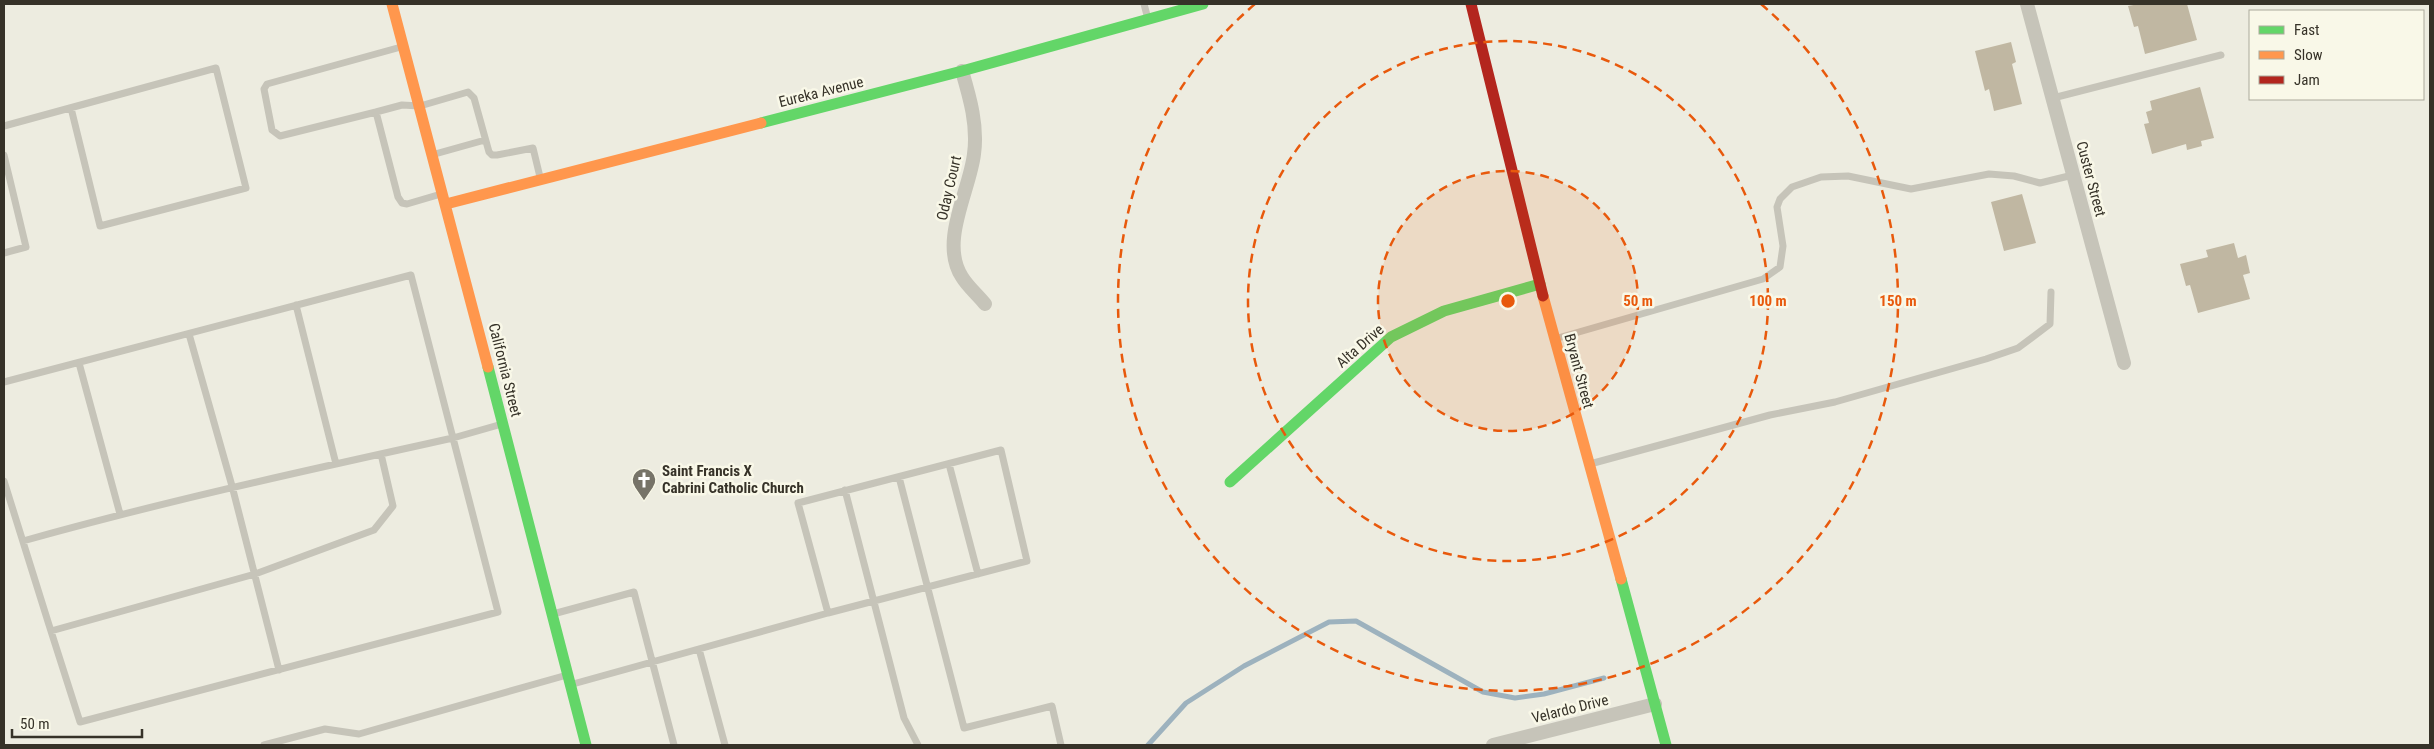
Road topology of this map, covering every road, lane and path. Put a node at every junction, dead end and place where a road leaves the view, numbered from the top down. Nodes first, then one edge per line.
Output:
1 (392, 4) edge
2 (1144, 4) edge
3 (1203, 4) edge
4 (1471, 4) edge
5 (2027, 4) edge
6 (1148, 19) junction
7 (404, 46) junction
8 (2221, 55) dead end
9 (962, 71) junction
10 (2052, 98) junction
11 (420, 106) junction
12 (71, 108) junction
13 (376, 112) junction
14 (4, 126) edge
15 (485, 140) junction
16 (433, 154) junction
17 (4, 155) edge
18 (2074, 175) junction
19 (541, 180) junction
20 (445, 198) junction
21 (4, 253) edge
22 (1540, 284) junction
23 (2051, 292) dead end
24 (985, 304) dead end
25 (296, 305) junction
26 (189, 334) junction
27 (1555, 338) junction
28 (80, 363) junction
29 (2124, 364) dead end
30 (4, 382) edge
31 (503, 424) junction
32 (452, 438) junction
33 (381, 454) junction
34 (336, 464) junction
35 (949, 464) junction
36 (1589, 464) junction
37 (899, 477) junction
38 (4, 481) edge
39 (1230, 482) dead end
40 (232, 486) junction
41 (845, 490) junction
42 (120, 514) junction
43 (23, 541) junction
44 (255, 574) junction
45 (978, 574) junction
46 (927, 586) junction
47 (874, 600) junction
48 (828, 613) junction
49 (552, 615) junction
50 (51, 631) junction
51 (699, 649) junction
52 (652, 662) junction
53 (279, 670) junction
54 (569, 680) junction
55 (1655, 704) junction
56 (264, 745) edge
57 (586, 745) edge
58 (674, 745) edge
59 (725, 745) edge
60 (918, 745) edge
61 (1061, 745) edge
62 (1493, 745) edge
63 (1666, 745) edge

1 - 7 street, California Street
2 - 6 lane
3 - 6 street, Eureka Avenue
4 - 22 street, Bryant Street
5 - 10 street, Custer Street
6 - 9 street, Eureka Avenue
7 - 11 street, California Street
7 - 13 lane
8 - 10 lane
9 - 19 street, Eureka Avenue
9 - 24 street, Oday Court
10 - 18 street, Custer Street
11 - 13 lane
11 - 15 lane
11 - 16 street, California Street
12 - 12 lane
12 - 14 lane
13 - 20 lane
15 - 16 lane
15 - 19 lane
16 - 20 street, California Street
17 - 21 lane
18 - 27 lane
18 - 29 street, Custer Street
19 - 20 street, Eureka Avenue
20 - 31 street, California Street
22 - 27 street, Bryant Street
22 - 39 street, Alta Drive
23 - 36 lane
25 - 26 lane
25 - 32 lane
25 - 34 lane
26 - 28 lane
26 - 40 lane
27 - 36 street, Bryant Street
28 - 30 lane
28 - 42 lane
31 - 32 lane
31 - 49 street, California Street
32 - 33 lane
32 - 53 lane
33 - 34 lane
33 - 44 lane
34 - 40 lane
35 - 37 lane
35 - 45 lane
35 - 45 lane
36 - 55 street, Bryant Street
37 - 41 lane
37 - 46 lane
38 - 43 lane
40 - 42 lane
40 - 44 lane
41 - 47 lane
41 - 48 lane
42 - 43 lane
43 - 50 lane
44 - 50 lane
44 - 53 lane
45 - 46 lane
46 - 47 lane
46 - 61 lane
47 - 48 lane
47 - 60 lane
48 - 51 lane
49 - 52 lane
49 - 54 street, California Street
50 - 53 lane
51 - 52 lane
51 - 59 lane
52 - 54 lane
52 - 58 lane
54 - 56 lane
54 - 57 street, California Street
55 - 62 street, Velardo Drive
55 - 63 street, Bryant Street

